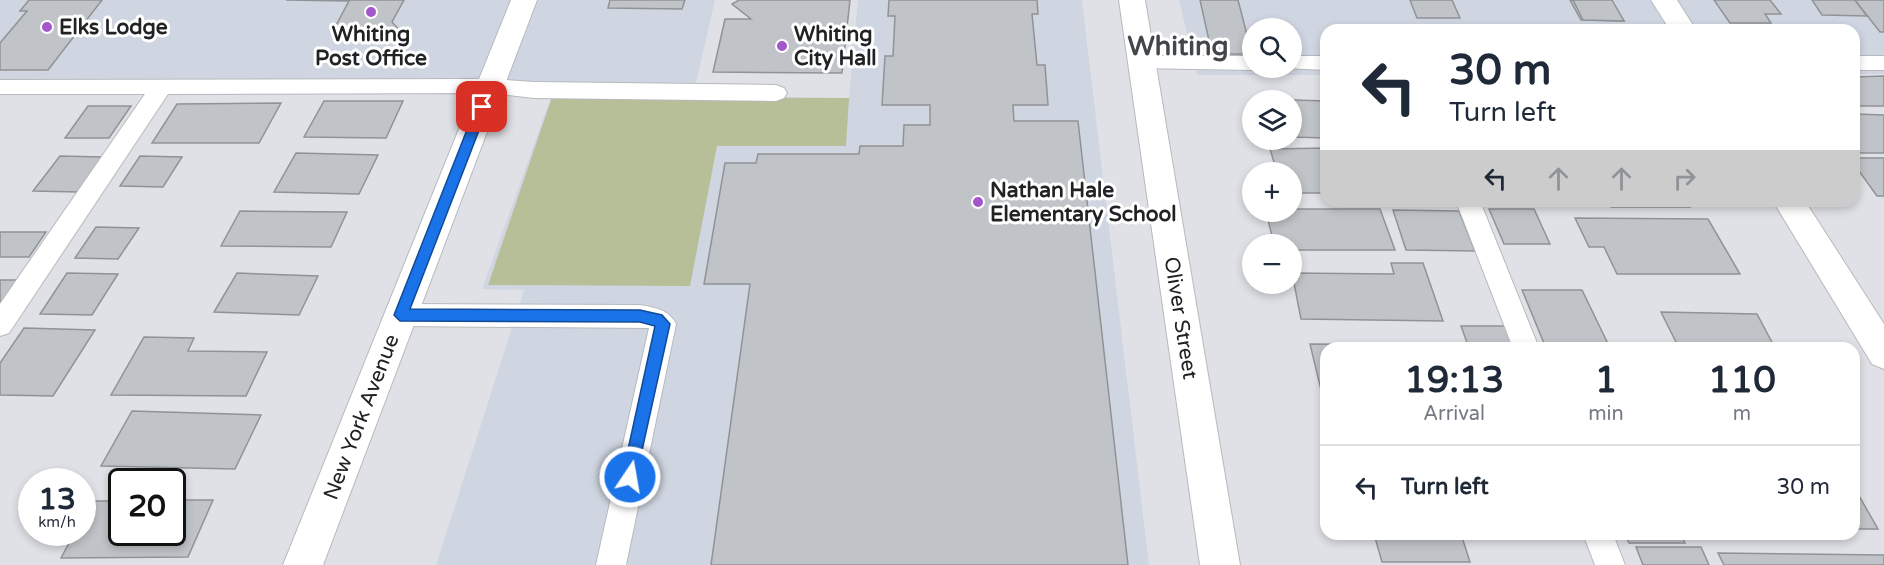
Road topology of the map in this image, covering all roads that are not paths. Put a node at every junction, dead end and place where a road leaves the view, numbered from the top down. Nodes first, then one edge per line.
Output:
1 (524, 0) edge
2 (1132, 0) edge
3 (1664, 0) edge
4 (1679, 24) edge
5 (1142, 63) junction
6 (1242, 63) edge
7 (1302, 63) edge
8 (1320, 63) edge
9 (1860, 63) edge
10 (1884, 63) edge
11 (0, 87) edge
12 (161, 87) junction
13 (490, 87) junction
14 (777, 93) dead end
15 (1470, 207) edge
16 (1794, 207) edge
17 (400, 315) junction
18 (0, 325) edge
19 (1524, 342) edge
20 (1884, 354) edge
21 (1600, 540) edge
22 (303, 565) edge
23 (611, 565) edge
24 (1220, 565) edge
25 (1610, 565) edge

1 - 13 street, New York Avenue
2 - 5 street, Oliver Street
3 - 4 street
5 - 6 lane
5 - 24 street, Oliver Street
7 - 8 lane
9 - 10 lane
11 - 12 lane
12 - 13 lane
12 - 18 lane
13 - 14 lane
13 - 17 street, New York Avenue
15 - 19 lane
16 - 20 street
17 - 22 street, New York Avenue
17 - 23 lane
21 - 25 lane

